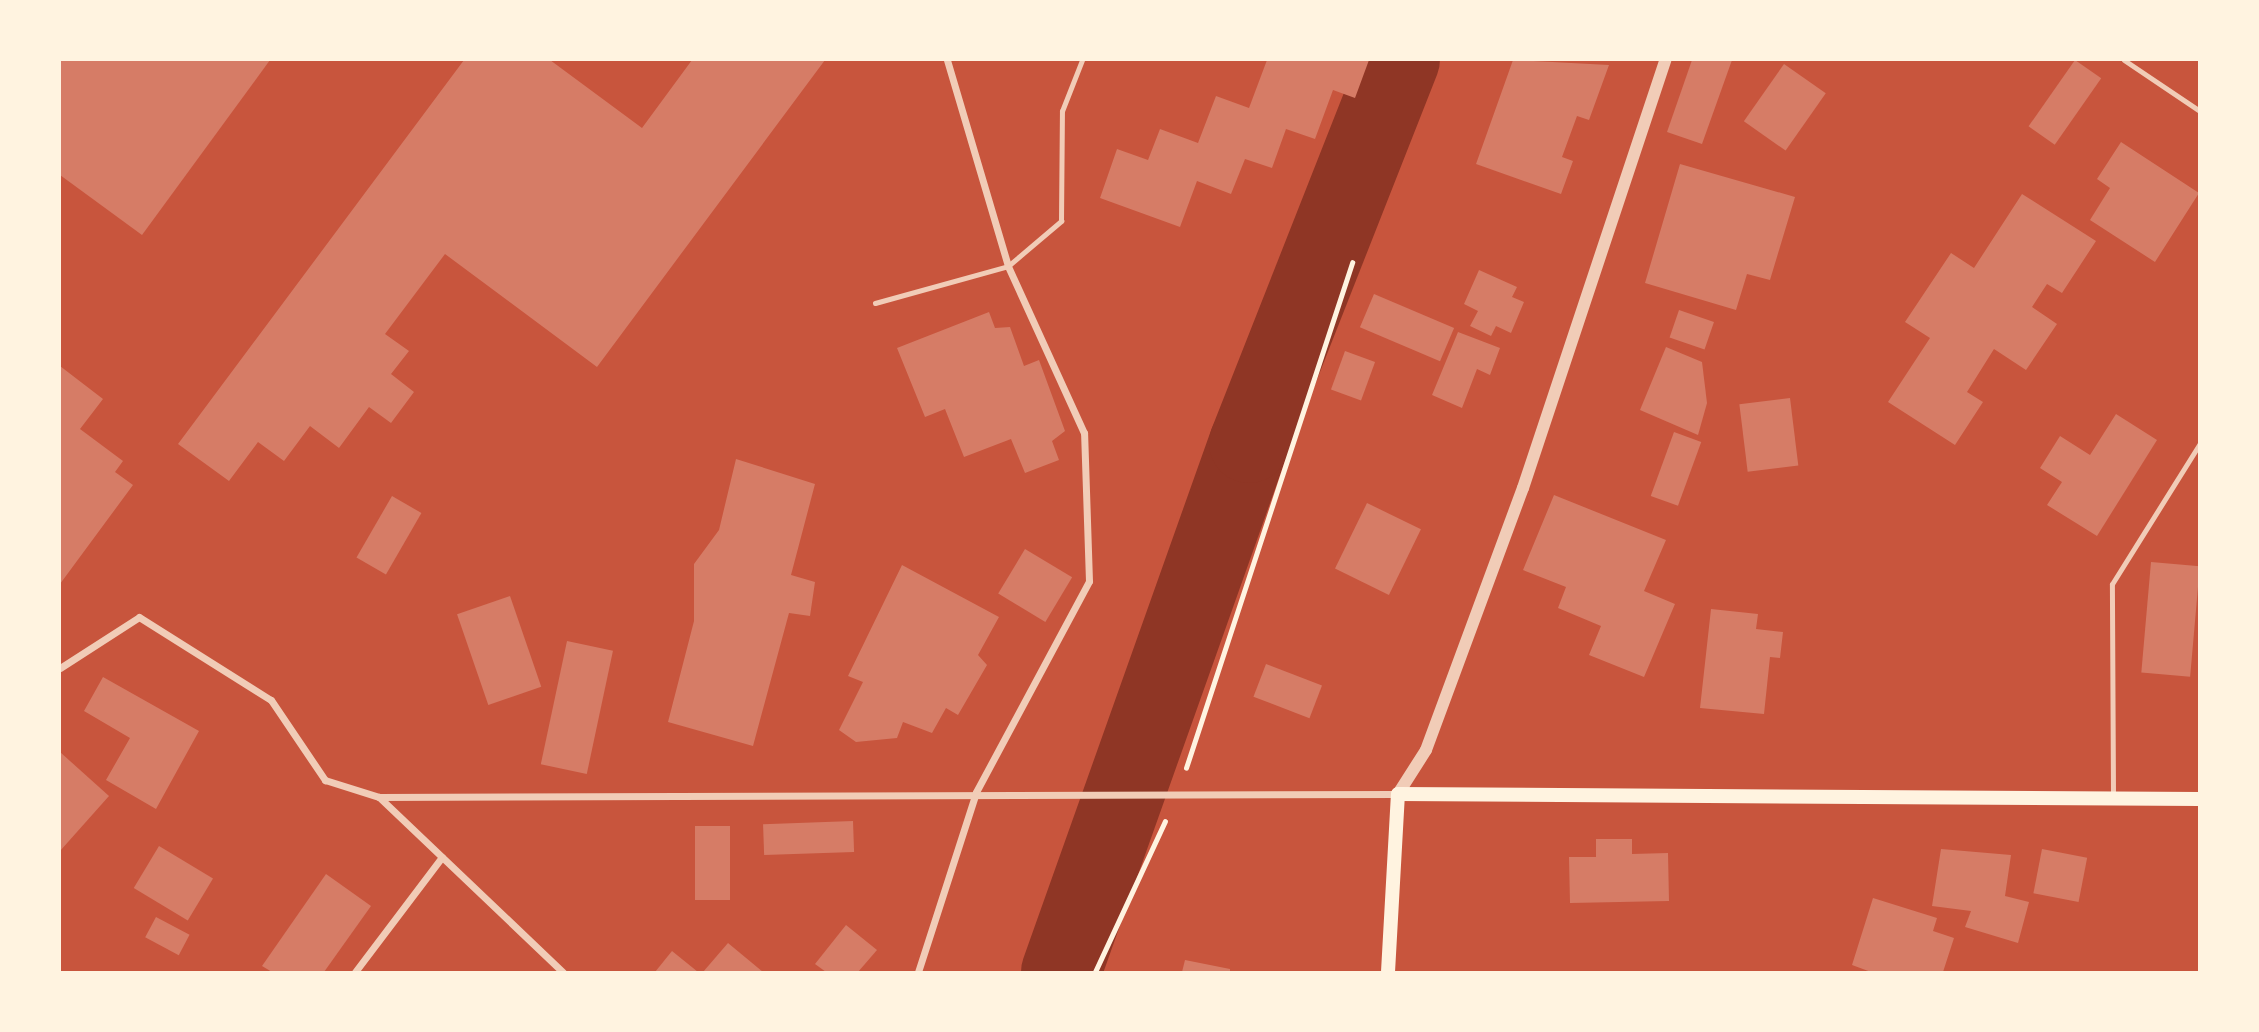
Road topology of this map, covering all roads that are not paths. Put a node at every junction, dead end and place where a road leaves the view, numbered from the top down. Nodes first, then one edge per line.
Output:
1 (947, 60) edge
2 (1082, 60) edge
3 (1665, 60) edge
4 (2124, 60) edge
5 (2200, 111) edge
6 (1008, 266) junction
7 (875, 303) dead end
8 (2200, 443) edge
9 (60, 668) edge
10 (976, 792) junction
11 (1398, 794) junction
12 (379, 797) junction
13 (2113, 799) junction
14 (2200, 799) edge
15 (442, 857) junction
16 (355, 972) edge
17 (563, 972) edge
18 (918, 972) edge
19 (1388, 972) edge

1 - 6 street
2 - 6 lane
3 - 11 street
4 - 5 lane
6 - 7 lane
6 - 10 street
8 - 13 lane
9 - 12 street
10 - 11 street
10 - 12 street
10 - 18 street
11 - 13 main road
11 - 19 main road
12 - 15 street
13 - 14 main road
15 - 16 street
15 - 17 street

